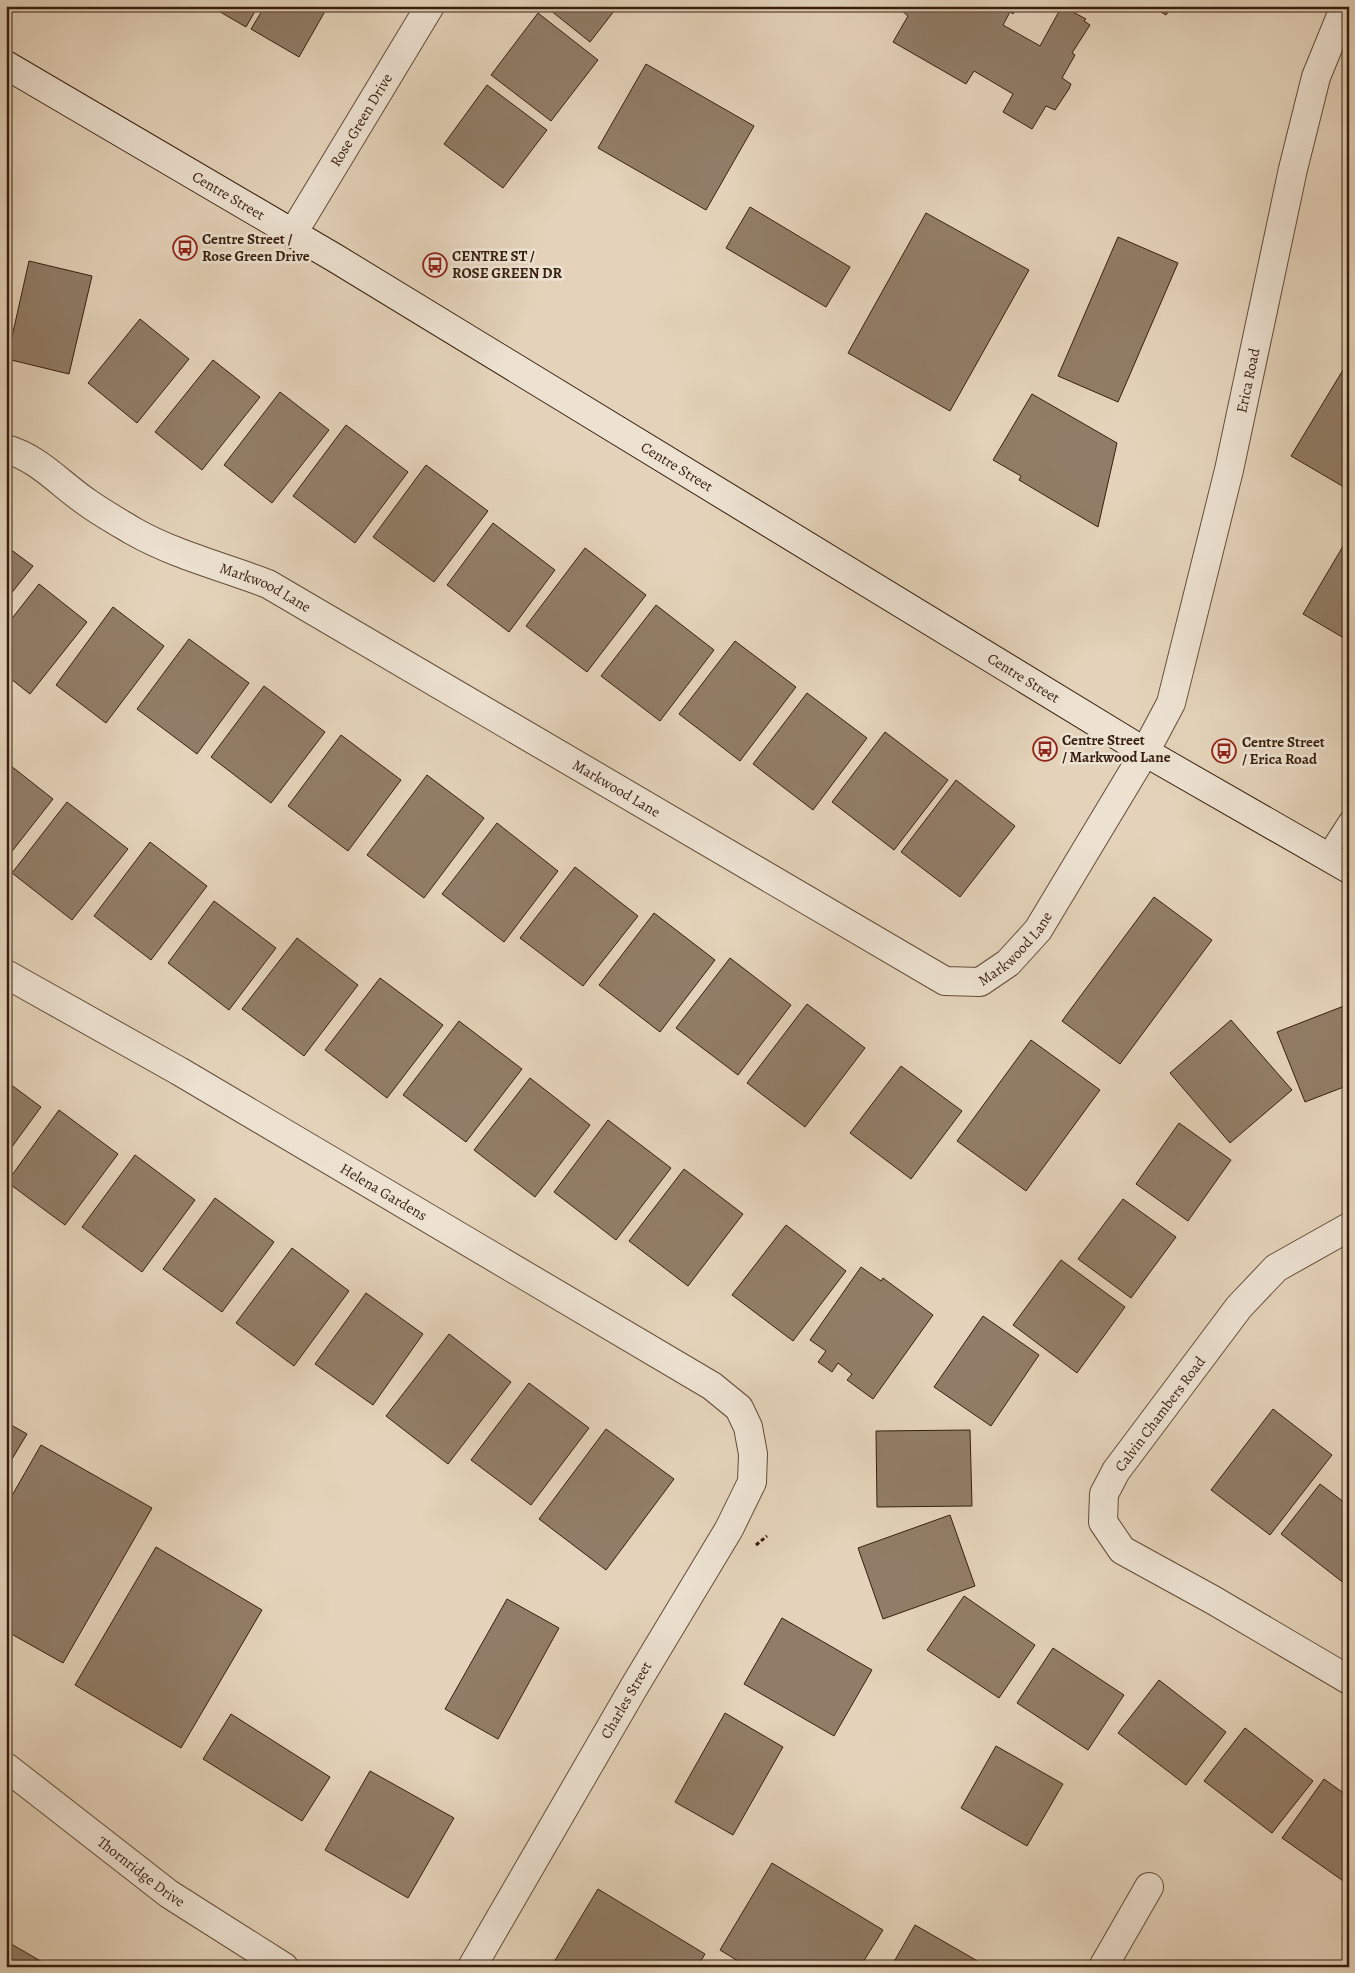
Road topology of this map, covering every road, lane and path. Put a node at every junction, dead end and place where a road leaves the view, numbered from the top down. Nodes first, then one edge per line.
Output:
1 (430, 6) edge
2 (1345, 6) edge
3 (6, 65) edge
4 (293, 233) junction
5 (6, 449) edge
6 (1145, 752) junction
7 (1349, 820) edge
8 (1338, 863) edge
9 (6, 974) edge
10 (1349, 1227) edge
11 (748, 1426) joint
12 (1349, 1680) edge
13 (6, 1767) edge
14 (1149, 1887) dead end
15 (284, 1967) edge
16 (472, 1967) edge
17 (1103, 1967) edge

1 - 4 street, Rose Green Drive
2 - 6 street, Erica Road
3 - 4 street, Centre Street
4 - 6 street, Centre Street
5 - 6 street, Markwood Lane
6 - 8 street, Centre Street
7 - 8 lane
9 - 11 street, Helena Gardens
10 - 12 street, Calvin Chambers Road
11 - 16 street, Charles Street
13 - 15 street, Thornridge Drive
14 - 17 street

